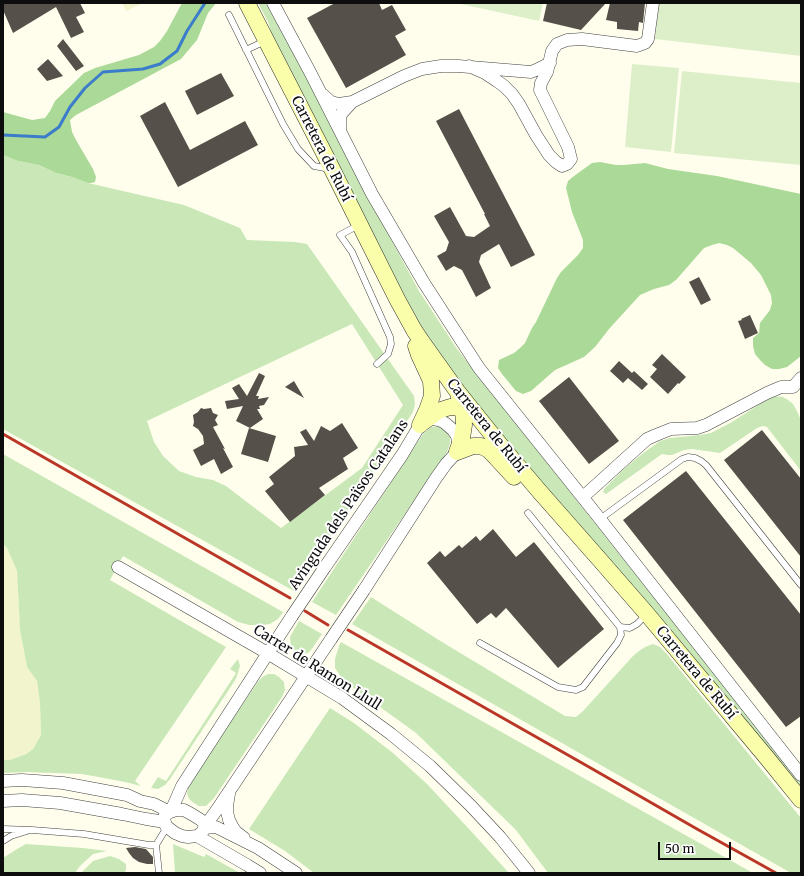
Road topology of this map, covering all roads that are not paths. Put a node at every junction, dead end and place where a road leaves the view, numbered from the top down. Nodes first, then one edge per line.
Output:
1 (247, 3) edge
2 (273, 3) edge
3 (653, 3) edge
4 (229, 15) dead end
5 (266, 41) junction
6 (246, 50) junction
7 (550, 63) junction
8 (469, 66) junction
9 (522, 71) junction
10 (540, 90) junction
11 (320, 92) junction
12 (352, 102) junction
13 (340, 131) junction
14 (332, 170) junction
15 (359, 225) junction
16 (414, 330) junction
17 (377, 364) dead end
18 (798, 385) edge
19 (469, 411) junction
20 (420, 425) junction
21 (457, 452) junction
22 (583, 497) junction
23 (548, 501) junction
24 (528, 513) dead end
25 (600, 519) junction
26 (118, 568) dead end
27 (801, 585) edge
28 (647, 614) junction
29 (620, 628) junction
30 (480, 643) dead end
31 (267, 654) junction
32 (306, 676) junction
33 (801, 775) edge
34 (3, 781) edge
35 (229, 792) junction
36 (801, 800) edge
37 (3, 801) edge
38 (168, 818) junction
39 (3, 829) edge
40 (32, 830) junction
41 (202, 830) junction
42 (3, 841) edge
43 (156, 845) junction
44 (258, 848) junction
45 (159, 873) edge
46 (260, 873) edge
47 (296, 873) edge
48 (529, 873) edge

1 - 5 main road, Carretera de Rubí
2 - 11 street, Carretera de Rubí
3 - 7 street
4 - 6 lane
5 - 6 lane
5 - 14 main road, Carretera de Rubí
6 - 14 lane
7 - 9 street
7 - 10 street
8 - 9 street
8 - 10 street
8 - 12 street
9 - 10 street
11 - 12 street
11 - 13 street, Carretera de Rubí
12 - 13 street
13 - 22 street, Carretera de Rubí
14 - 15 main road, Carretera de Rubí
15 - 16 main road, Carretera de Rubí
15 - 17 lane
16 - 19 main road, Carretera de Rubí
16 - 20 main road
18 - 22 street
19 - 20 main road
19 - 21 main road
19 - 23 main road, Carretera de Rubí
20 - 21 street, Avinguda dels Països Catalans
20 - 31 street, Avinguda dels Països Catalans, bridge
21 - 23 main road
21 - 32 street, bridge
22 - 25 street, Carretera de Rubí
23 - 28 main road, Carretera de Rubí
24 - 29 lane
25 - 27 lane
25 - 33 street, Carretera de Rubí
26 - 31 street, Carrer de Ramon Llull
28 - 29 lane
28 - 36 main road, Carretera de Rubí
29 - 30 lane
31 - 32 street, Carrer de Ramon Llull
31 - 38 street, Avinguda dels Països Catalans
32 - 35 street
32 - 48 street, Carrer de Ramon Llull
34 - 38 street
35 - 41 street
35 - 44 street
37 - 38 street
38 - 41 street
38 - 41 street
38 - 43 lane
39 - 40 lane
40 - 42 lane
40 - 43 lane
41 - 44 street
41 - 46 street
43 - 45 lane
44 - 47 street

